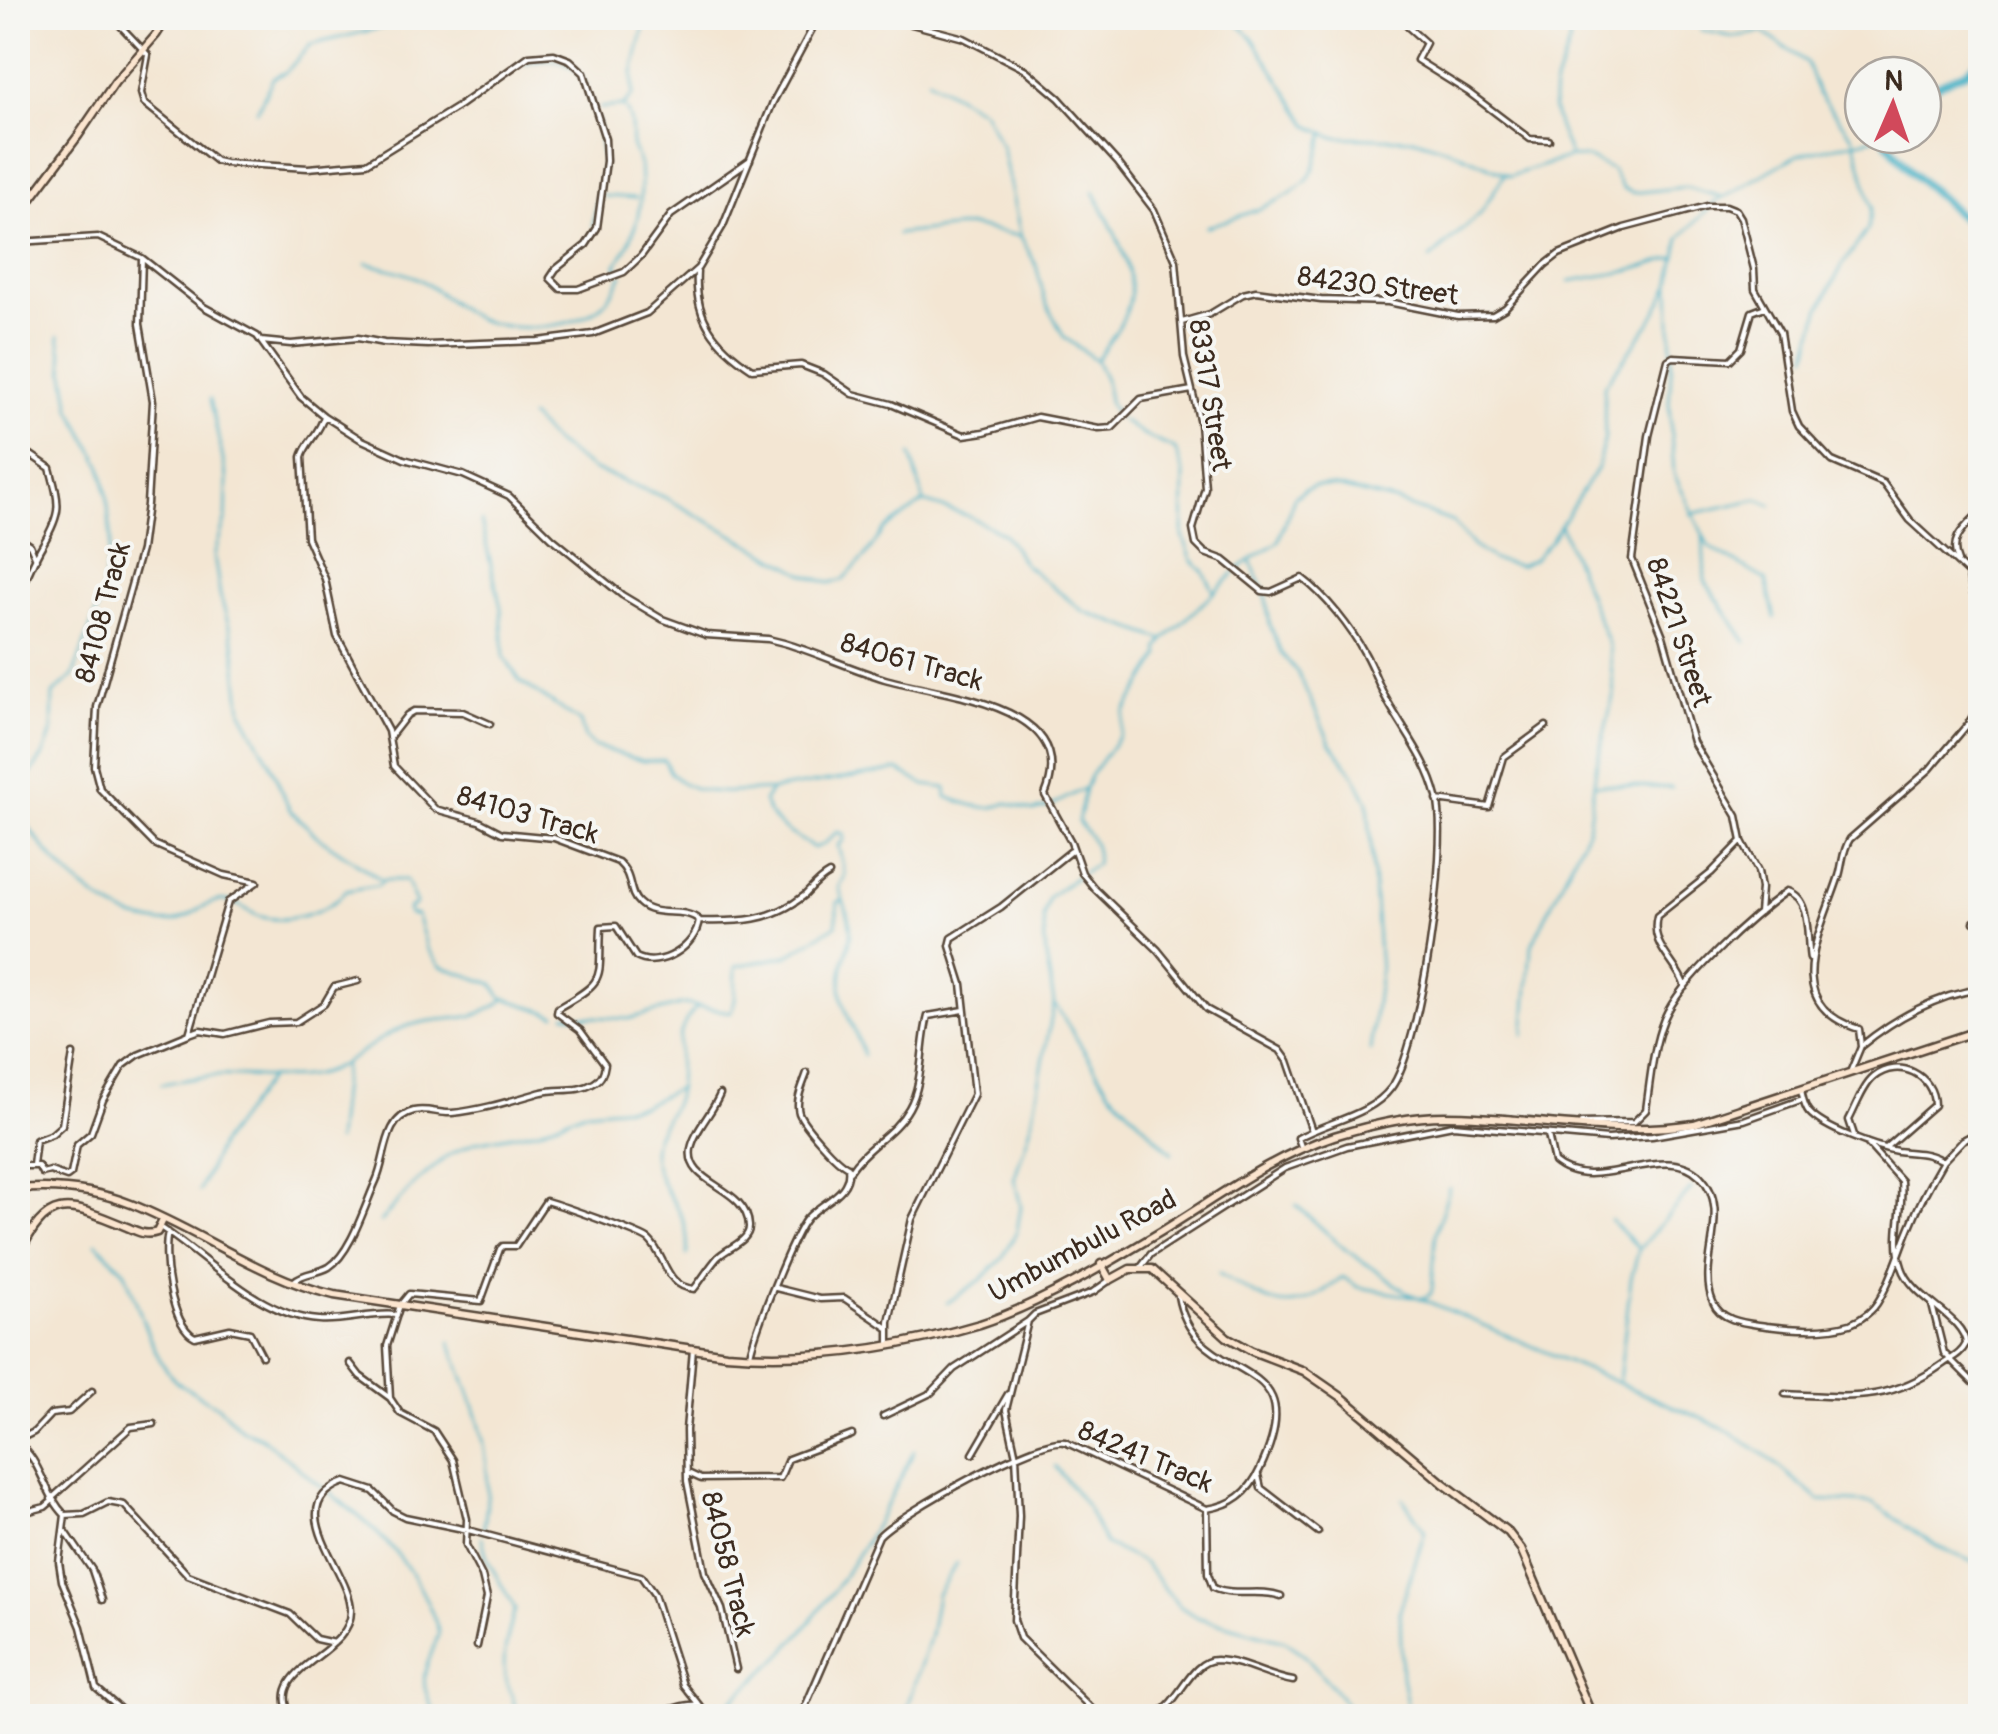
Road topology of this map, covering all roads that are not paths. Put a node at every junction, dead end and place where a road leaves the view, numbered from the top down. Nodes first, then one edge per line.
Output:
1 (113, 18) edge
2 (167, 18) edge
3 (818, 18) edge
4 (889, 18) edge
5 (1404, 18) edge
6 (142, 51) junction
7 (1549, 140) dead end
8 (750, 160) junction
9 (18, 216) edge
10 (18, 242) edge
11 (142, 258) junction
12 (697, 269) junction
13 (1765, 307) junction
14 (1180, 323) junction
15 (261, 342) junction
16 (1192, 390) junction
17 (324, 416) junction
18 (18, 446) edge
19 (1980, 512) edge
20 (18, 537) edge
21 (35, 561) junction
22 (1961, 565) junction
23 (18, 596) edge
24 (1980, 622) edge
25 (1980, 663) edge
26 (490, 724) dead end
27 (1546, 726) dead end
28 (389, 738) junction
29 (1438, 800) junction
30 (1742, 841) junction
31 (1073, 849) junction
32 (828, 874) dead end
33 (1759, 913) junction
34 (699, 920) junction
35 (1974, 922) dead end
36 (1980, 926) edge
37 (1812, 964) junction
38 (358, 981) dead end
39 (1685, 987) junction
40 (1980, 989) edge
41 (964, 1010) junction
42 (1980, 1030) edge
43 (190, 1034) junction
44 (1861, 1046) junction
45 (73, 1054) dead end
46 (807, 1072) dead end
47 (1850, 1073) junction
48 (720, 1094) dead end
49 (1802, 1094) junction
50 (1454, 1121) junction
51 (1576, 1126) junction
52 (1312, 1131) junction
53 (1980, 1131) edge
54 (1548, 1135) junction
55 (1854, 1136) junction
56 (1866, 1142) junction
57 (1305, 1148) junction
58 (1886, 1148) junction
59 (1312, 1156) junction
60 (1942, 1160) junction
61 (33, 1165) junction
62 (18, 1166) edge
63 (850, 1171) junction
64 (42, 1173) junction
65 (38, 1188) junction
66 (18, 1189) edge
67 (161, 1223) junction
68 (168, 1232) junction
69 (1898, 1255) junction
70 (18, 1257) edge
71 (1101, 1264) junction
72 (1140, 1267) junction
73 (1110, 1280) junction
74 (293, 1283) junction
75 (776, 1288) junction
76 (1178, 1291) junction
77 (400, 1305) junction
78 (1932, 1305) junction
79 (398, 1315) junction
80 (1028, 1322) junction
81 (888, 1328) junction
82 (889, 1345) junction
83 (693, 1349) junction
84 (262, 1356) dead end
85 (750, 1356) junction
86 (1948, 1360) junction
87 (350, 1362) dead end
88 (1980, 1389) edge
89 (1011, 1390) junction
90 (92, 1391) dead end
91 (1785, 1394) dead end
92 (390, 1398) junction
93 (884, 1416) dead end
94 (154, 1424) dead end
95 (852, 1435) dead end
96 (18, 1442) edge
97 (973, 1454) dead end
98 (1016, 1456) junction
99 (688, 1473) junction
100 (1258, 1473) junction
101 (52, 1500) junction
102 (1207, 1509) junction
103 (18, 1514) edge
104 (65, 1515) junction
105 (65, 1528) junction
106 (468, 1530) junction
107 (1318, 1532) dead end
108 (1281, 1596) dead end
109 (102, 1600) dead end
110 (334, 1643) junction
111 (477, 1646) dead end
112 (736, 1669) dead end
113 (1293, 1681) dead end
114 (698, 1704) junction
115 (128, 1716) edge
116 (291, 1716) edge
117 (612, 1716) edge
118 (708, 1716) edge
119 (801, 1716) edge
120 (1099, 1716) edge
121 (1154, 1716) edge
122 (1592, 1716) edge

1 - 6 street
2 - 6 main road
3 - 8 street
4 - 14 street, 83317 Street
5 - 7 street
6 - 8 street
6 - 9 main road
8 - 12 street
10 - 11 street
11 - 15 street
11 - 43 street, 84108 Track
12 - 15 street
12 - 16 street
13 - 14 street, 84230 Street
13 - 22 street
13 - 30 street, 84221 Street
14 - 16 street, 83317 Street
15 - 17 street
16 - 29 street, 83317 Street
17 - 28 street, 84103 Track
17 - 31 street, 84061 Track
18 - 21 street
19 - 22 street
20 - 21 street
21 - 23 street
22 - 24 street
25 - 37 street
26 - 28 street
27 - 29 street
28 - 34 street, 84103 Track
29 - 52 street, 83317 Street
30 - 33 street, 84221 Street
30 - 39 street
31 - 41 street
31 - 52 street, 84061 Track
32 - 34 street, 84103 Track
33 - 37 street
33 - 39 street
34 - 74 street
35 - 36 street
37 - 44 street
38 - 43 street
39 - 51 street
40 - 44 street
41 - 63 street
41 - 81 street
42 - 47 main road, Umbumbulu Road
43 - 64 street
44 - 47 street
45 - 61 street
46 - 63 street
47 - 49 main road, Umbumbulu Road
48 - 77 street
49 - 51 main road, Umbumbulu Road
49 - 54 street
49 - 55 street
50 - 51 main road, Umbumbulu Road
50 - 54 street
50 - 57 main road, Umbumbulu Road
50 - 59 street
52 - 57 street
53 - 60 street
54 - 69 street
55 - 56 street
55 - 58 street
56 - 58 street
56 - 69 street
57 - 59 street
57 - 71 main road, Umbumbulu Road
58 - 60 street
59 - 72 street
60 - 69 street
61 - 62 street
61 - 64 street
63 - 75 street
64 - 65 street
65 - 66 main road, Umbumbulu Road
65 - 67 main road, Umbumbulu Road
67 - 68 street
67 - 70 main road
67 - 74 main road, Umbumbulu Road
68 - 79 street
68 - 84 street
69 - 78 street
71 - 73 main road
71 - 82 main road, Umbumbulu Road
72 - 73 main road
72 - 76 main road
73 - 80 street
74 - 77 main road, Umbumbulu Road
75 - 81 street
75 - 85 street
76 - 100 street, 84241 Track
76 - 122 main road
77 - 79 street
77 - 83 main road, Umbumbulu Road
78 - 86 street
78 - 86 street
79 - 92 street
80 - 89 street
80 - 93 street
81 - 82 street
82 - 85 main road, Umbumbulu Road
83 - 85 main road, Umbumbulu Road
83 - 99 street, 84058 Track
86 - 88 street
86 - 91 street
87 - 92 street
89 - 97 street
89 - 98 street
90 - 96 street
92 - 106 street
94 - 101 street
95 - 99 street
96 - 101 street
98 - 102 street, 84241 Track
98 - 119 street, 84241 Track
98 - 120 street
99 - 112 street, 84058 Track
100 - 102 street, 84241 Track
100 - 107 street
101 - 103 street
101 - 104 street
102 - 108 street
104 - 105 street
104 - 110 street
105 - 109 street
105 - 115 street
106 - 110 street
106 - 111 street
106 - 114 street
110 - 116 street
113 - 121 street
114 - 117 street
114 - 118 street

